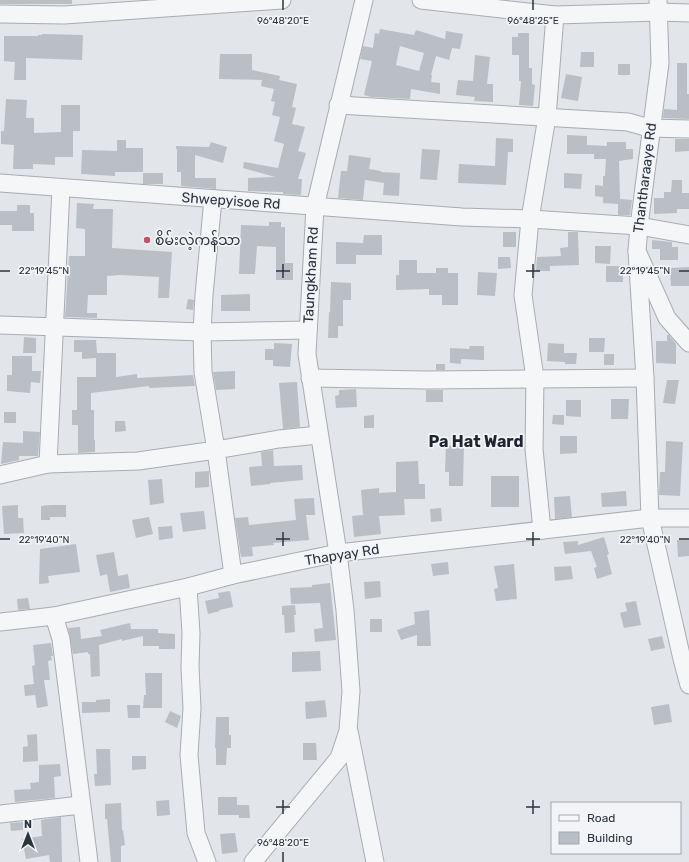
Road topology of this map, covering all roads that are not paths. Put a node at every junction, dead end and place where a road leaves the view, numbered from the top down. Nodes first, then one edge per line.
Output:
1 (282, 0) edge
2 (364, 0) edge
3 (421, 0) edge
4 (659, 6) edge
5 (689, 13) edge
6 (0, 14) edge
7 (555, 15) junction
8 (338, 105) junction
9 (547, 117) junction
10 (651, 128) junction
11 (689, 129) edge
12 (0, 183) edge
13 (61, 188) junction
14 (213, 199) junction
15 (315, 207) junction
16 (530, 219) junction
17 (638, 226) junction
18 (689, 235) edge
19 (637, 251) junction
20 (0, 325) edge
21 (54, 328) junction
22 (308, 330) junction
23 (202, 332) junction
24 (689, 343) edge
25 (310, 378) junction
26 (535, 378) junction
27 (645, 378) junction
28 (319, 435) junction
29 (216, 450) junction
30 (48, 464) junction
31 (0, 475) edge
32 (650, 518) junction
33 (689, 518) edge
34 (542, 530) junction
35 (338, 554) junction
36 (233, 574) junction
37 (188, 587) junction
38 (54, 616) junction
39 (0, 622) edge
40 (688, 674) edge
41 (348, 731) junction
42 (81, 805) junction
43 (0, 814) edge
44 (89, 862) edge
45 (207, 862) edge
46 (253, 862) edge
47 (375, 862) edge

1 - 6 street
2 - 8 street, Taungkham Rd
3 - 7 street
4 - 5 street
4 - 7 street
4 - 10 street, Thantharaaye Rd
7 - 9 street
8 - 9 street
8 - 15 street, Taungkham Rd
9 - 10 street
9 - 16 street
10 - 11 street
10 - 17 street, Thantharaaye Rd
12 - 13 street, Shwepyisoe Rd
13 - 14 street, Shwepyisoe Rd
13 - 21 street
14 - 15 street, Shwepyisoe Rd
14 - 23 street
15 - 16 street, Shwepyisoe Rd
15 - 22 street, Taungkham Rd
16 - 17 street, Shwepyisoe Rd
16 - 26 street
17 - 18 street, Shwepyisoe Rd
17 - 19 street, Thantharaaye Rd
19 - 24 street, Thantharaaye Rd
19 - 27 street
20 - 21 street
21 - 23 street
21 - 30 street
22 - 23 street
22 - 25 street, Taungkham Rd
23 - 29 street
25 - 26 street
25 - 28 street, Taungkham Rd
26 - 27 street
26 - 34 street
27 - 32 street
28 - 29 street
28 - 35 street, Taungkham Rd
29 - 30 street
29 - 36 street
30 - 31 street
32 - 33 street, Thapyay Rd
32 - 34 street, Thapyay Rd
32 - 40 street
34 - 35 street, Thapyay Rd
35 - 36 street, Thapyay Rd
35 - 41 street, Taungkham Rd
36 - 37 street, Thapyay Rd
37 - 38 street, Thapyay Rd
37 - 45 street
38 - 39 street, Thapyay Rd
38 - 42 street
41 - 46 street
41 - 47 street
42 - 43 street
42 - 44 street

